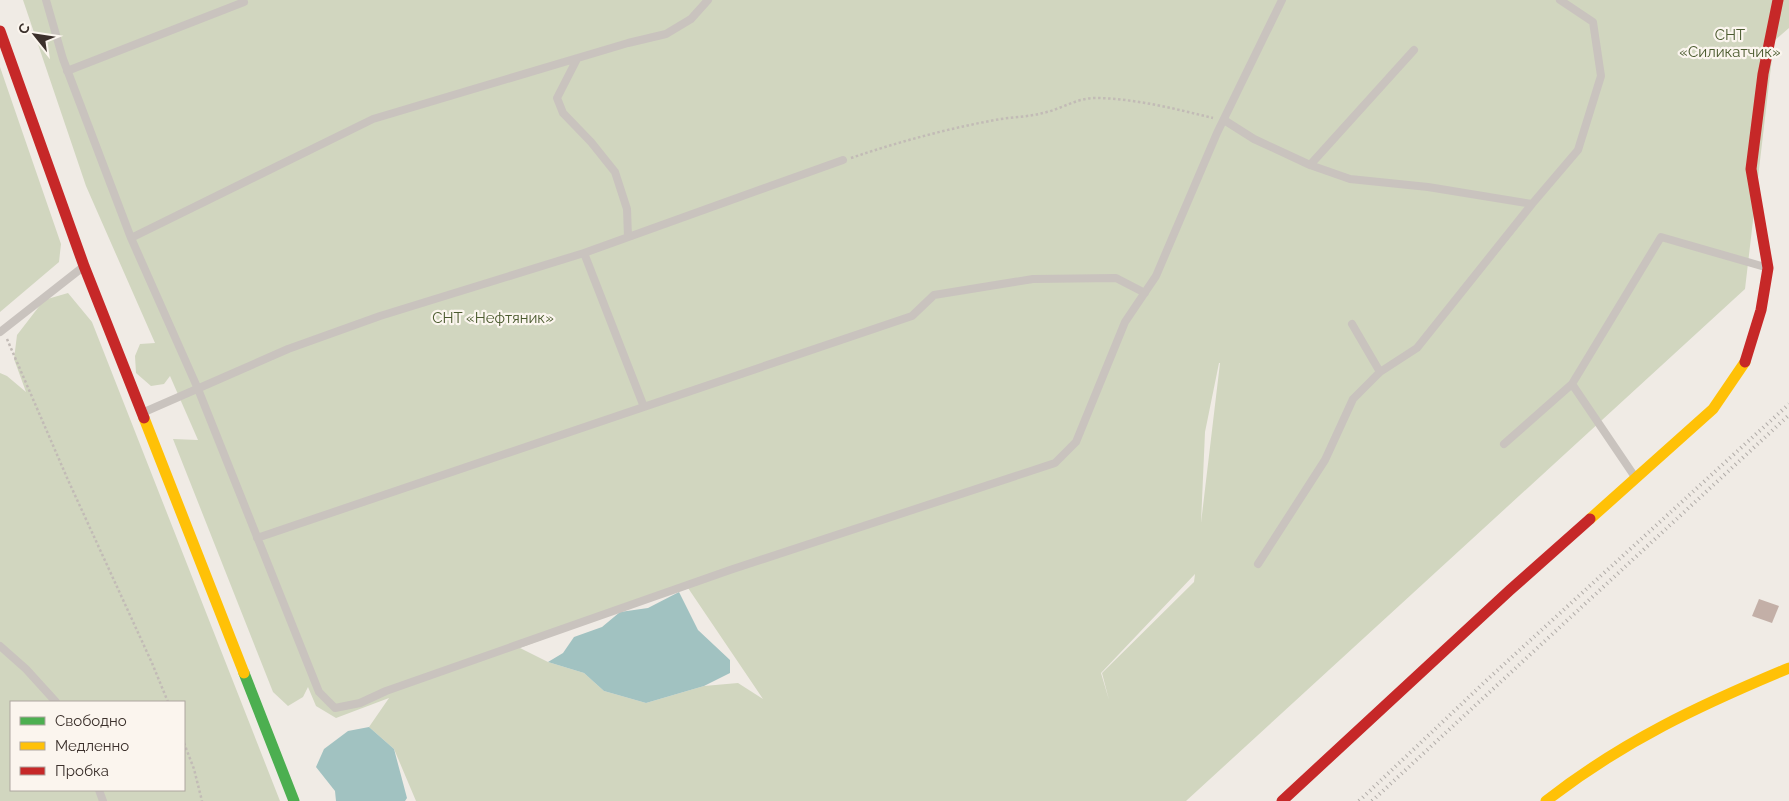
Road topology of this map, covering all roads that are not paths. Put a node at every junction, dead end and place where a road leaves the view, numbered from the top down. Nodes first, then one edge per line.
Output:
1 (46, 0) edge
2 (708, 0) edge
3 (1282, 0) edge
4 (1560, 0) edge
5 (244, 2) dead end
6 (1775, 5) edge
7 (0, 31) edge
8 (1414, 50) dead end
9 (577, 59) junction
10 (68, 71) junction
11 (1224, 120) junction
12 (843, 160) road end
13 (1310, 165) junction
14 (1532, 204) junction
15 (628, 237) junction
16 (131, 238) junction
17 (584, 252) junction
18 (84, 266) junction
19 (1768, 268) junction
20 (1145, 293) junction
21 (1352, 324) dead end
22 (1, 330) edge
23 (1380, 372) junction
24 (1572, 384) junction
25 (198, 389) junction
26 (644, 407) junction
27 (141, 414) junction
28 (1504, 444) dead end
29 (1636, 478) junction
30 (257, 538) junction
31 (1258, 564) dead end
32 (0, 646) edge
33 (1789, 668) edge
34 (55, 701) edge
35 (294, 801) edge
36 (1282, 801) edge
37 (1546, 801) edge

1 - 10 lane
2 - 9 lane
3 - 11 lane
4 - 14 lane
5 - 10 lane
6 - 19 street
7 - 18 street
8 - 13 lane
9 - 15 lane
9 - 16 lane
10 - 16 lane
11 - 13 lane
11 - 20 lane
12 - 15 lane
13 - 14 lane
14 - 23 lane
15 - 17 lane
16 - 25 lane
17 - 25 lane
17 - 26 lane
18 - 22 lane
18 - 27 street
19 - 24 lane
19 - 29 street
20 - 26 lane
20 - 30 lane
21 - 23 lane
23 - 31 lane
24 - 28 lane
24 - 29 lane
25 - 27 lane
25 - 30 lane
26 - 30 lane
27 - 35 street
29 - 36 street
32 - 34 lane
33 - 37 street

